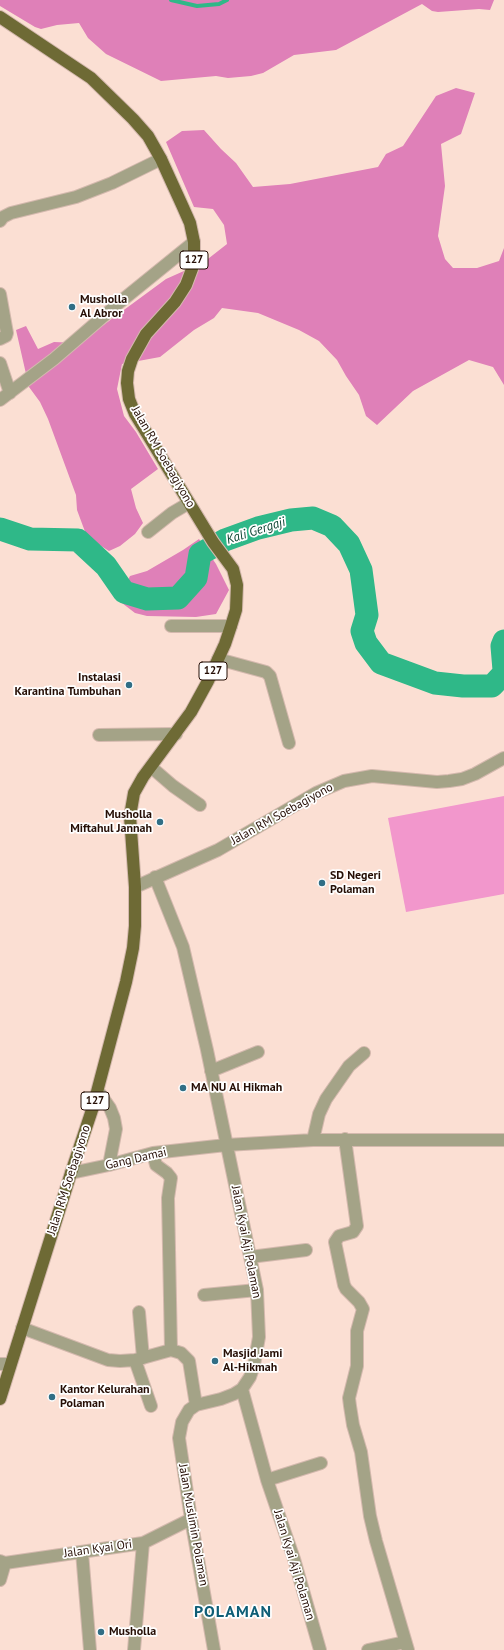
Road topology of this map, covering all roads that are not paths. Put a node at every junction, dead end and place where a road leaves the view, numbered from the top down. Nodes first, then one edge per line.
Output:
1 (0, 18) edge
2 (161, 159) junction
3 (0, 222) edge
4 (194, 242) junction
5 (0, 294) edge
6 (0, 339) edge
7 (0, 363) edge
8 (10, 393) junction
9 (0, 400) edge
10 (189, 503) junction
11 (148, 532) dead end
12 (171, 626) dead end
13 (231, 626) junction
14 (218, 659) junction
15 (176, 734) junction
16 (99, 735) dead end
17 (289, 743) dead end
18 (504, 758) edge
19 (151, 767) junction
20 (200, 805) dead end
21 (156, 877) junction
22 (135, 887) junction
23 (258, 1052) dead end
24 (364, 1053) dead end
25 (211, 1071) junction
26 (98, 1091) junction
27 (313, 1140) junction
28 (345, 1140) junction
29 (504, 1140) edge
30 (226, 1145) junction
31 (153, 1153) junction
32 (109, 1165) junction
33 (71, 1173) junction
34 (306, 1250) dead end
35 (250, 1257) junction
36 (257, 1290) junction
37 (204, 1295) dead end
38 (139, 1312) dead end
39 (22, 1328) junction
40 (171, 1350) junction
41 (139, 1359) junction
42 (5, 1364) edge
43 (242, 1389) junction
44 (0, 1399) edge
45 (196, 1405) junction
46 (151, 1406) dead end
47 (321, 1463) dead end
48 (267, 1480) junction
49 (191, 1519) junction
50 (143, 1543) junction
51 (82, 1552) junction
52 (2, 1562) edge
53 (0, 1580) edge
54 (407, 1646) edge
55 (90, 1650) edge
56 (134, 1650) edge
57 (214, 1650) edge
58 (320, 1650) edge
59 (368, 1650) edge

1 - 2 main road, Jalan RM Soebagiyono / 127
2 - 3 street
2 - 4 main road, Jalan RM Soebagiyono / 127
4 - 8 street
4 - 10 main road, Jalan RM Soebagiyono / 127
5 - 6 street
7 - 8 street
8 - 9 street
10 - 11 street
10 - 13 main road, Jalan RM Soebagiyono / 127
12 - 13 street
13 - 14 main road, Jalan RM Soebagiyono / 127
14 - 15 main road, Jalan RM Soebagiyono / 127
14 - 17 street
15 - 16 street
15 - 19 main road, Jalan RM Soebagiyono / 127
18 - 21 street, Jalan RM Soebagiyono
19 - 20 street
19 - 22 main road, Jalan RM Soebagiyono / 127
21 - 22 street, Jalan RM Soebagiyono
21 - 25 street, Jalan Kyai Aji Polaman
22 - 26 main road, Jalan RM Soebagiyono / 127
23 - 25 street
24 - 27 street
25 - 30 street, Jalan Kyai Aji Polaman
26 - 32 street
26 - 33 main road, Jalan RM Soebagiyono / 127
27 - 28 street, Gang Damai
27 - 30 street, Gang Damai
28 - 29 street, Gang Damai
28 - 54 street
30 - 31 street, Gang Damai
30 - 35 street, Jalan Kyai Aji Polaman
31 - 32 street, Gang Damai
31 - 40 street
32 - 33 street, Gang Damai
33 - 39 main road, Jalan RM Soebagiyono / 127
34 - 35 street
35 - 36 street, Jalan Kyai Aji Polaman
36 - 37 street
36 - 43 street, Jalan Kyai Aji Polaman
38 - 41 street
39 - 41 street
39 - 42 main road, Jalan RM Soebagiyono / 127
40 - 41 street
40 - 45 street
41 - 46 street
42 - 44 main road, Jalan RM Soebagiyono / 127
43 - 45 street
43 - 48 street, Jalan Kyai Aji Polaman
45 - 49 street, Jalan Muslimin Polaman
47 - 48 street
48 - 58 street, Jalan Kyai Aji Polaman
49 - 50 street, Jalan Kyai Ori
49 - 57 street, Jalan Muslimin Polaman
50 - 51 street, Jalan Kyai Ori
50 - 56 street
51 - 52 street, Jalan Kyai Ori
51 - 55 street
52 - 53 street
54 - 59 street

